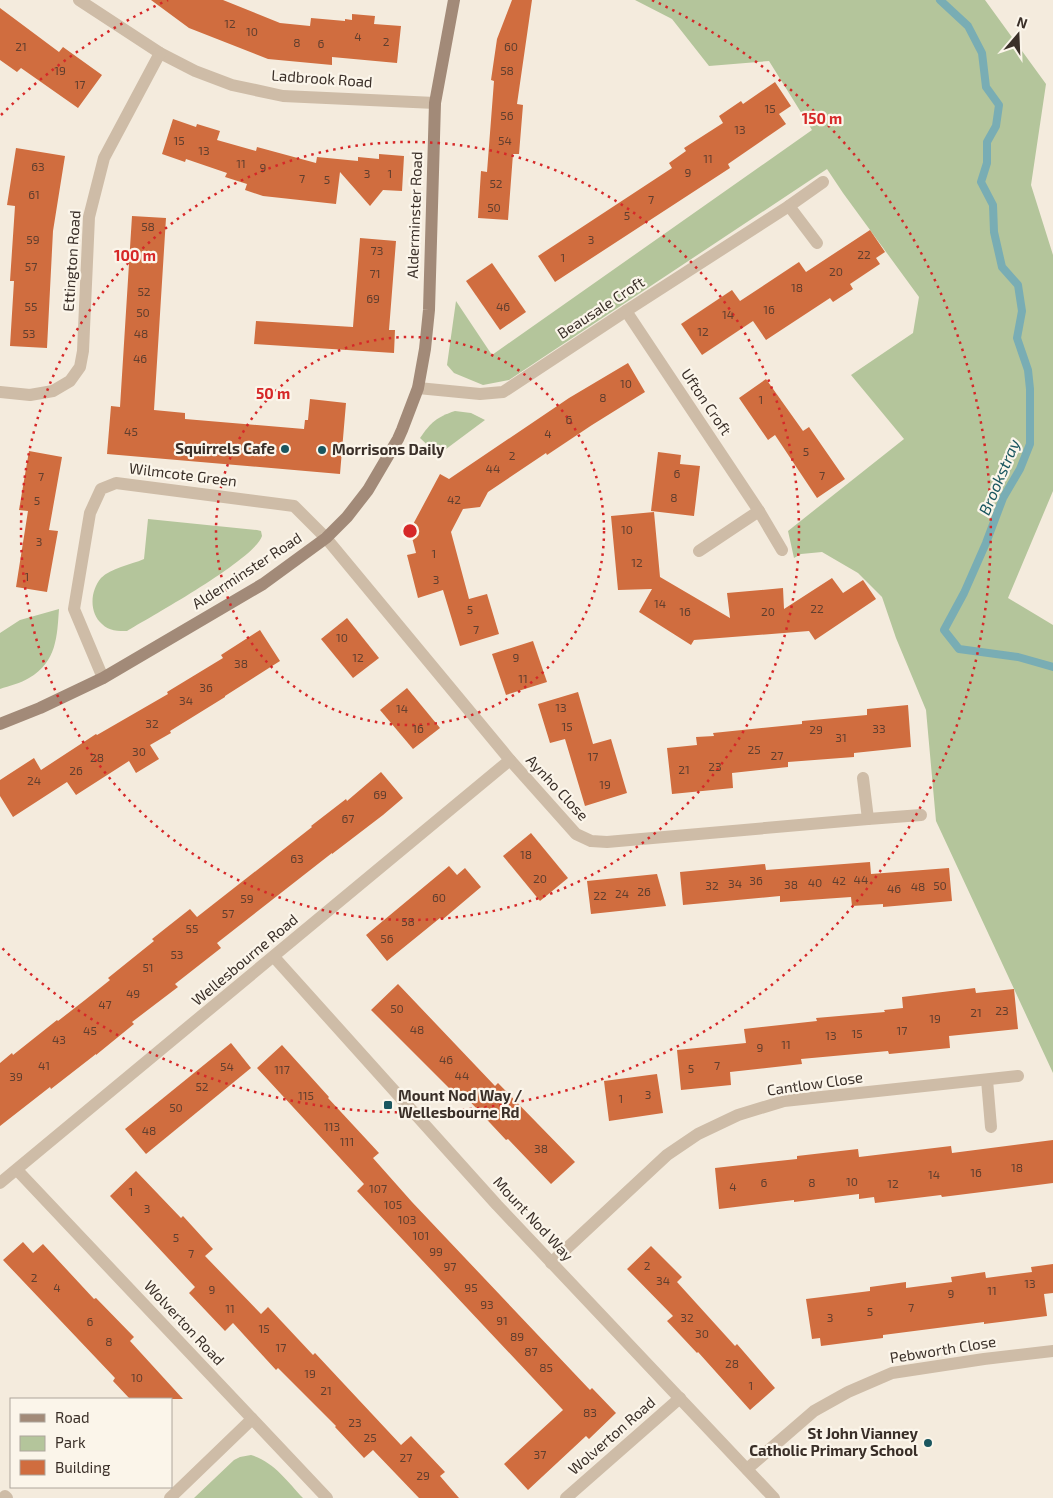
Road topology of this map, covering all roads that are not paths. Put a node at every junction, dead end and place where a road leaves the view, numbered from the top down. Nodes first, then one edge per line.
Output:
1 (79, 0) edge
2 (454, 0) edge
3 (95, 5) edge
4 (160, 53) junction
5 (435, 103) junction
6 (823, 182) dead end
7 (789, 206) junction
8 (817, 243) dead end
9 (626, 310) junction
10 (418, 388) junction
11 (0, 392) edge
12 (759, 511) junction
13 (326, 538) junction
14 (699, 550) dead end
15 (782, 550) dead end
16 (103, 678) junction
17 (0, 724) edge
18 (510, 760) junction
19 (863, 778) dead end
20 (921, 815) dead end
21 (868, 819) junction
22 (274, 957) junction
23 (1018, 1076) dead end
24 (987, 1080) junction
25 (991, 1127) dead end
26 (17, 1170) junction
27 (0, 1183) edge
28 (551, 1263) junction
29 (1053, 1351) edge
30 (680, 1398) junction
31 (252, 1419) junction
32 (747, 1469) junction
33 (170, 1498) edge
34 (327, 1498) edge
35 (566, 1498) edge
36 (774, 1498) edge

1 - 3 street, Ladbrook Road
2 - 5 street, Alderminster Road
3 - 4 street, Ladbrook Road
4 - 5 street, Ladbrook Road
4 - 11 street, Ettington Road
5 - 10 street, Alderminster Road
6 - 7 street, Beausale Croft
7 - 8 street
7 - 9 street, Beausale Croft
9 - 10 street, Beausale Croft
9 - 12 street, Ufton Croft
10 - 13 street, Alderminster Road
12 - 14 street
12 - 15 street, Ufton Croft
13 - 16 street, Alderminster Road
13 - 16 street, Wilmcote Green
13 - 18 street, Aynho Close
16 - 17 street, Alderminster Road
18 - 21 street, Aynho Close
18 - 22 street, Wellesbourne Road
19 - 21 street
20 - 21 street, Aynho Close
22 - 26 street, Wellesbourne Road
22 - 28 street, Mount Nod Way
23 - 24 street, Cantlow Close
24 - 25 street
24 - 28 street, Cantlow Close
26 - 27 street, Wellesbourne Road
26 - 31 street, Wolverton Road
28 - 30 street, Mount Nod Way
29 - 32 street, Pebworth Close
30 - 32 street, Mount Nod Way
30 - 35 street, Wolverton Road
31 - 33 street
31 - 34 street, Wolverton Road
32 - 36 street, Mount Nod Way

